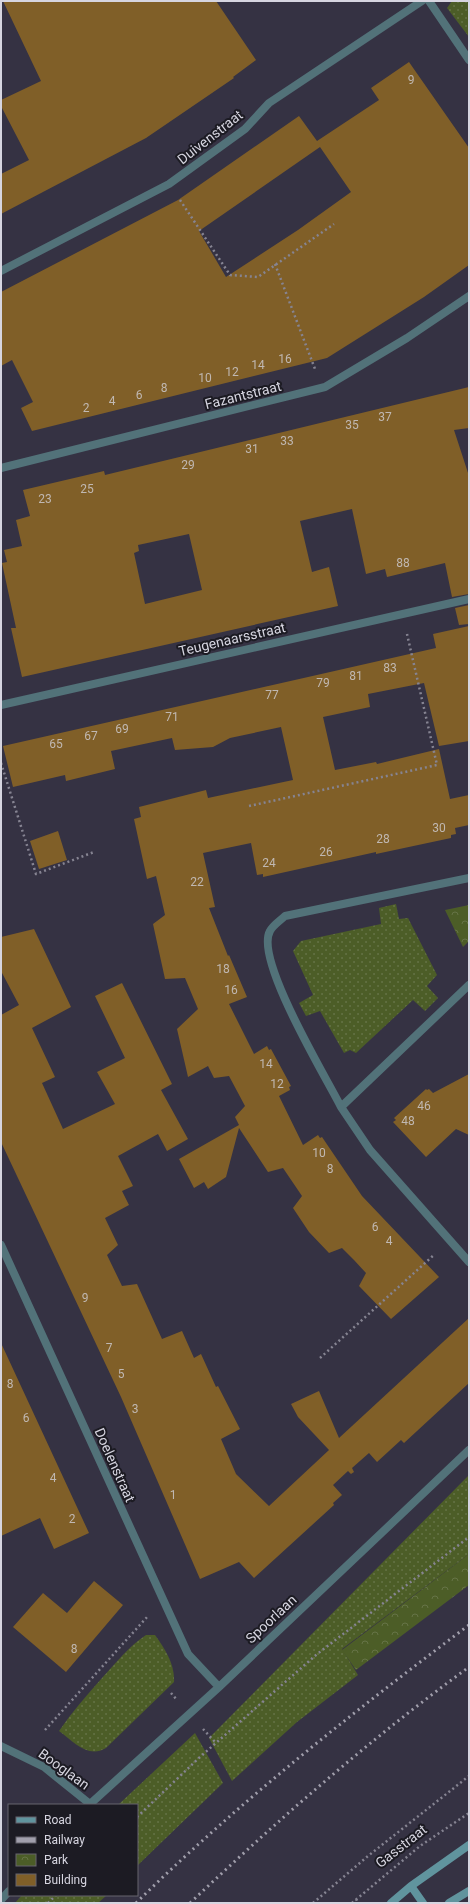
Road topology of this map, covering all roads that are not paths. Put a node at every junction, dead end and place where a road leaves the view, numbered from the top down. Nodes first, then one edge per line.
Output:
1 (422, 1) edge
2 (429, 1) edge
3 (469, 60) edge
4 (1, 271) edge
5 (469, 296) edge
6 (1, 468) edge
7 (469, 599) edge
8 (1, 705) edge
9 (469, 878) edge
10 (469, 985) edge
11 (341, 1107) junction
12 (1, 1245) edge
13 (469, 1262) edge
14 (469, 1450) edge
15 (219, 1687) junction
16 (1, 1746) edge
17 (89, 1804) edge
18 (91, 1804) edge
19 (469, 1845) edge
20 (411, 1886) junction
21 (469, 1891) edge
22 (8, 1892) edge
23 (1, 1900) edge
24 (391, 1903) edge
25 (423, 1903) edge
26 (448, 1903) edge

1 - 4 street, Duivenstraat
2 - 3 street
5 - 6 street, Fazantstraat
7 - 8 street, Teugenaarsstraat
9 - 11 street
10 - 11 street
11 - 13 street
12 - 15 street, Doelenstraat
14 - 15 street, Spoorlaan
15 - 18 street, Spoorlaan
16 - 17 street, Booglaan
19 - 20 street
20 - 24 street
20 - 25 street
21 - 26 street
22 - 23 street

